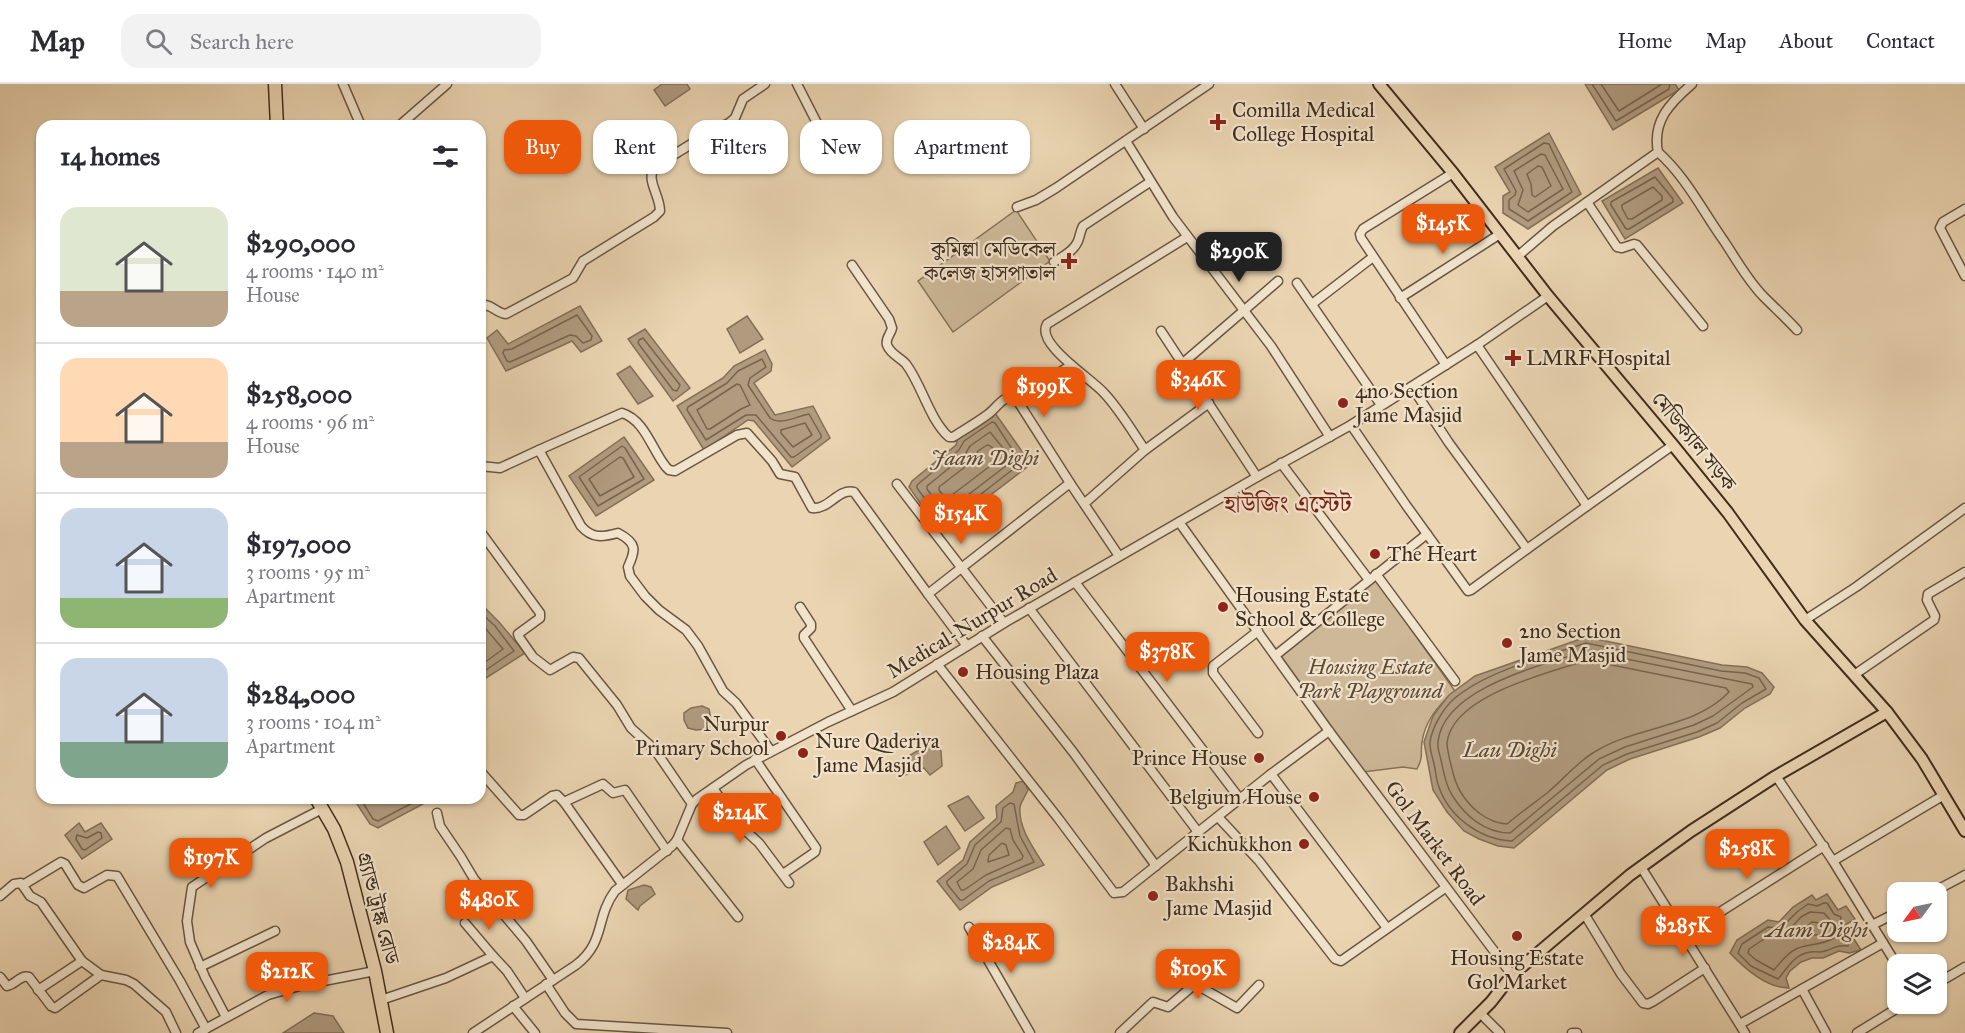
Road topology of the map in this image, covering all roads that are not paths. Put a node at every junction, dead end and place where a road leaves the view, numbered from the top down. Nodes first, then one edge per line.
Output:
1 (275, 84) edge
2 (343, 84) edge
3 (447, 84) edge
4 (765, 84) edge
5 (798, 84) edge
6 (1115, 84) edge
7 (1209, 84) edge
8 (1379, 84) edge
9 (1692, 84) edge
10 (277, 120) edge
11 (358, 120) edge
12 (406, 120) edge
13 (816, 120) edge
14 (1144, 129) junction
15 (1126, 141) junction
16 (1658, 152) junction
17 (1453, 173) junction
18 (1150, 182) junction
19 (1587, 202) junction
20 (1017, 207) dead end
21 (1965, 209) edge
22 (1500, 234) junction
23 (1187, 237) junction
24 (1518, 256) junction
25 (1373, 257) junction
26 (1054, 262) dead end
27 (852, 265) dead end
28 (1965, 276) edge
29 (1278, 281) dead end
30 (1297, 283) dead end
31 (1548, 296) junction
32 (1400, 298) junction
33 (1312, 304) junction
34 (486, 306) edge
35 (1243, 310) junction
36 (1704, 326) dead end
37 (1797, 330) dead end
38 (1161, 331) dead end
39 (1477, 345) junction
40 (1183, 363) junction
41 (1071, 365) junction
42 (1446, 365) junction
43 (1412, 387) junction
44 (1017, 400) junction
45 (1209, 403) junction
46 (1381, 405) junction
47 (1351, 425) junction
48 (1330, 437) junction
49 (1673, 445) junction
50 (539, 450) junction
51 (1145, 450) junction
52 (1281, 463) junction
53 (486, 467) edge
54 (1257, 477) junction
55 (1070, 483) junction
56 (897, 484) dead end
57 (1085, 503) junction
58 (1587, 506) junction
59 (1965, 507) edge
60 (1179, 522) junction
61 (1426, 534) junction
62 (486, 539) edge
63 (1527, 549) junction
64 (1119, 556) junction
65 (962, 568) junction
66 (1965, 572) edge
67 (1373, 577) junction
68 (1075, 582) junction
69 (928, 594) junction
70 (800, 607) dead end
71 (1029, 608) junction
72 (1805, 620) junction
73 (1004, 623) junction
74 (1258, 632) junction
75 (982, 636) junction
76 (967, 646) junction
77 (1276, 656) junction
78 (937, 664) junction
79 (1854, 675) junction
80 (1455, 681) dead end
81 (852, 711) junction
82 (1887, 712) junction
83 (1329, 731) junction
84 (1258, 733) dead end
85 (771, 751) junction
86 (755, 759) junction
87 (1271, 774) junction
88 (1776, 776) junction
89 (486, 778) edge
90 (712, 788) junction
91 (1944, 795) junction
92 (1240, 799) junction
93 (564, 802) junction
94 (317, 804) edge
95 (320, 804) edge
96 (692, 804) junction
97 (437, 813) dead end
98 (1218, 817) junction
99 (1965, 831) edge
100 (1198, 832) junction
101 (677, 840) junction
102 (1824, 846) junction
103 (667, 851) junction
104 (1833, 861) junction
105 (1156, 866) junction
106 (1641, 867) junction
107 (783, 874) junction
108 (1965, 875) edge
109 (789, 883) dead end
110 (622, 884) junction
111 (23, 885) junction
112 (1947, 885) edge
113 (1445, 888) junction
114 (0, 896) edge
115 (1585, 915) junction
116 (738, 917) dead end
117 (1887, 918) edge
118 (465, 923) dead end
119 (1872, 925) junction
120 (969, 927) dead end
121 (1387, 928) junction
122 (275, 931) dead end
123 (1684, 935) junction
124 (1883, 944) junction
125 (1890, 954) edge
126 (493, 956) junction
127 (82, 961) junction
128 (200, 967) junction
129 (1965, 967) edge
130 (1705, 968) junction
131 (375, 971) junction
132 (100, 975) junction
133 (1512, 975) junction
134 (0, 977) edge
135 (1947, 978) edge
136 (549, 982) junction
137 (1259, 985) dead end
138 (1802, 989) junction
139 (38, 990) junction
140 (525, 998) junction
141 (381, 1000) junction
142 (513, 1006) junction
143 (1480, 1012) junction
144 (1888, 1014) edge
145 (226, 1017) junction
146 (1742, 1030) edge
147 (202, 1031) edge
148 (176, 1033) edge
149 (387, 1033) edge
150 (473, 1033) edge
151 (535, 1033) edge
152 (727, 1033) edge
153 (1030, 1033) edge
154 (1120, 1033) edge
155 (1460, 1033) edge
156 (1500, 1033) edge
157 (1572, 1033) edge
158 (1577, 1033) edge
159 (1827, 1033) edge
160 (1857, 1033) edge

1 - 10 highway
2 - 11 street
3 - 12 street
4 - 34 street
5 - 13 street
6 - 14 street
7 - 14 street
8 - 17 main road, মেডিক্যাল সড়ক
9 - 16 street
14 - 15 street
15 - 18 street
15 - 20 street
16 - 19 street
16 - 37 street
17 - 22 main road, মেডিক্যাল সড়ক
17 - 25 street
18 - 23 street
18 - 26 street
19 - 24 street
19 - 36 street
21 - 28 street
22 - 24 main road, মেডিক্যাল সড়ক
22 - 32 street
23 - 35 street
23 - 41 street
24 - 31 main road, মেডিক্যাল সড়ক
25 - 32 street
25 - 33 street
27 - 44 street
29 - 35 street
30 - 33 street
31 - 39 street, Medical-Nurpur Road
31 - 49 main road, মেডিক্যাল সড়ক
32 - 42 street
33 - 46 street
35 - 40 street
35 - 48 street
38 - 40 street
39 - 42 street, Medical-Nurpur Road
39 - 58 street
40 - 45 street
41 - 44 street
41 - 51 street
42 - 43 street, Medical-Nurpur Road
43 - 46 street, Medical-Nurpur Road
43 - 63 street
44 - 55 street
45 - 51 street
45 - 54 street
46 - 47 street, Medical-Nurpur Road
47 - 48 street, Medical-Nurpur Road
47 - 61 street
48 - 52 street, Medical-Nurpur Road
49 - 58 street
49 - 72 main road, মেডিক্যাল সড়ক
50 - 53 street
50 - 69 street
50 - 85 street
51 - 57 street
52 - 54 street, Medical-Nurpur Road
52 - 67 street
54 - 60 street, Medical-Nurpur Road
55 - 57 street
55 - 65 street
56 - 65 street
57 - 64 street
58 - 63 street
59 - 72 street
60 - 64 street, Medical-Nurpur Road
60 - 74 street, Gol Market Road
61 - 63 street
61 - 67 street
62 - 96 street
64 - 68 street, Medical-Nurpur Road
65 - 69 street
65 - 73 street
66 - 79 street
67 - 77 street
67 - 80 street
68 - 71 street, Medical-Nurpur Road
68 - 92 street
69 - 76 street
70 - 81 street
71 - 73 street, Medical-Nurpur Road
71 - 100 street
72 - 79 main road, মেডিক্যাল সড়ক
73 - 75 street, Medical-Nurpur Road
74 - 77 street, Gol Market Road
74 - 84 street
75 - 76 street, Medical-Nurpur Road
75 - 105 street
76 - 78 street, Medical-Nurpur Road
77 - 83 street, Gol Market Road
78 - 81 street, Medical-Nurpur Road
78 - 105 street
79 - 82 main road, মেডিক্যাল সড়ক
81 - 85 street, Medical-Nurpur Road
82 - 88 main road
82 - 91 main road, মেডিক্যাল সড়ক
83 - 87 street
83 - 113 street, Gol Market Road
85 - 86 street, Medical-Nurpur Road
86 - 90 street, Medical-Nurpur Road
86 - 107 street
87 - 92 street
87 - 121 street
88 - 102 street
88 - 106 main road
89 - 93 street
90 - 96 street, Medical-Nurpur Road
90 - 107 street
91 - 99 main road, মেডিক্যাল সড়ক
91 - 104 street
92 - 98 street
93 - 103 street
93 - 110 street
94 - 128 street
95 - 131 highway, গ্র্যান্ড ট্রাঙ্ক রোড
96 - 101 street, Medical-Nurpur Road
97 - 136 street
98 - 100 street
98 - 121 street
100 - 105 street
101 - 103 street, Medical-Nurpur Road
101 - 116 street
102 - 104 street
102 - 123 street
103 - 110 street, Medical-Nurpur Road
104 - 119 street
106 - 115 main road
106 - 123 street
107 - 109 street
108 - 112 street
110 - 136 street, Medical-Nurpur Road
111 - 114 street
111 - 127 street
111 - 147 street
113 - 121 street
113 - 133 street, Gol Market Road
115 - 130 street
115 - 133 main road
117 - 119 street
118 - 126 street
119 - 124 street
120 - 153 street
122 - 128 street
123 - 130 street
124 - 125 street
124 - 138 street
126 - 140 street
126 - 141 street
127 - 132 street
127 - 139 street
128 - 145 street
129 - 135 street
130 - 146 street
131 - 141 highway, গ্র্যান্ড ট্রাঙ্ক রোড
131 - 145 street
132 - 139 street
132 - 148 street
133 - 143 main road
134 - 139 street
136 - 140 street, Medical-Nurpur Road
136 - 152 street
137 - 154 street
138 - 146 street
138 - 159 street
140 - 142 street, Medical-Nurpur Road
141 - 149 highway, গ্র্যান্ড ট্রাঙ্ক রোড
142 - 150 street, Medical-Nurpur Road
142 - 151 street
143 - 155 main road
143 - 156 street
144 - 160 street
145 - 147 street
157 - 158 street

